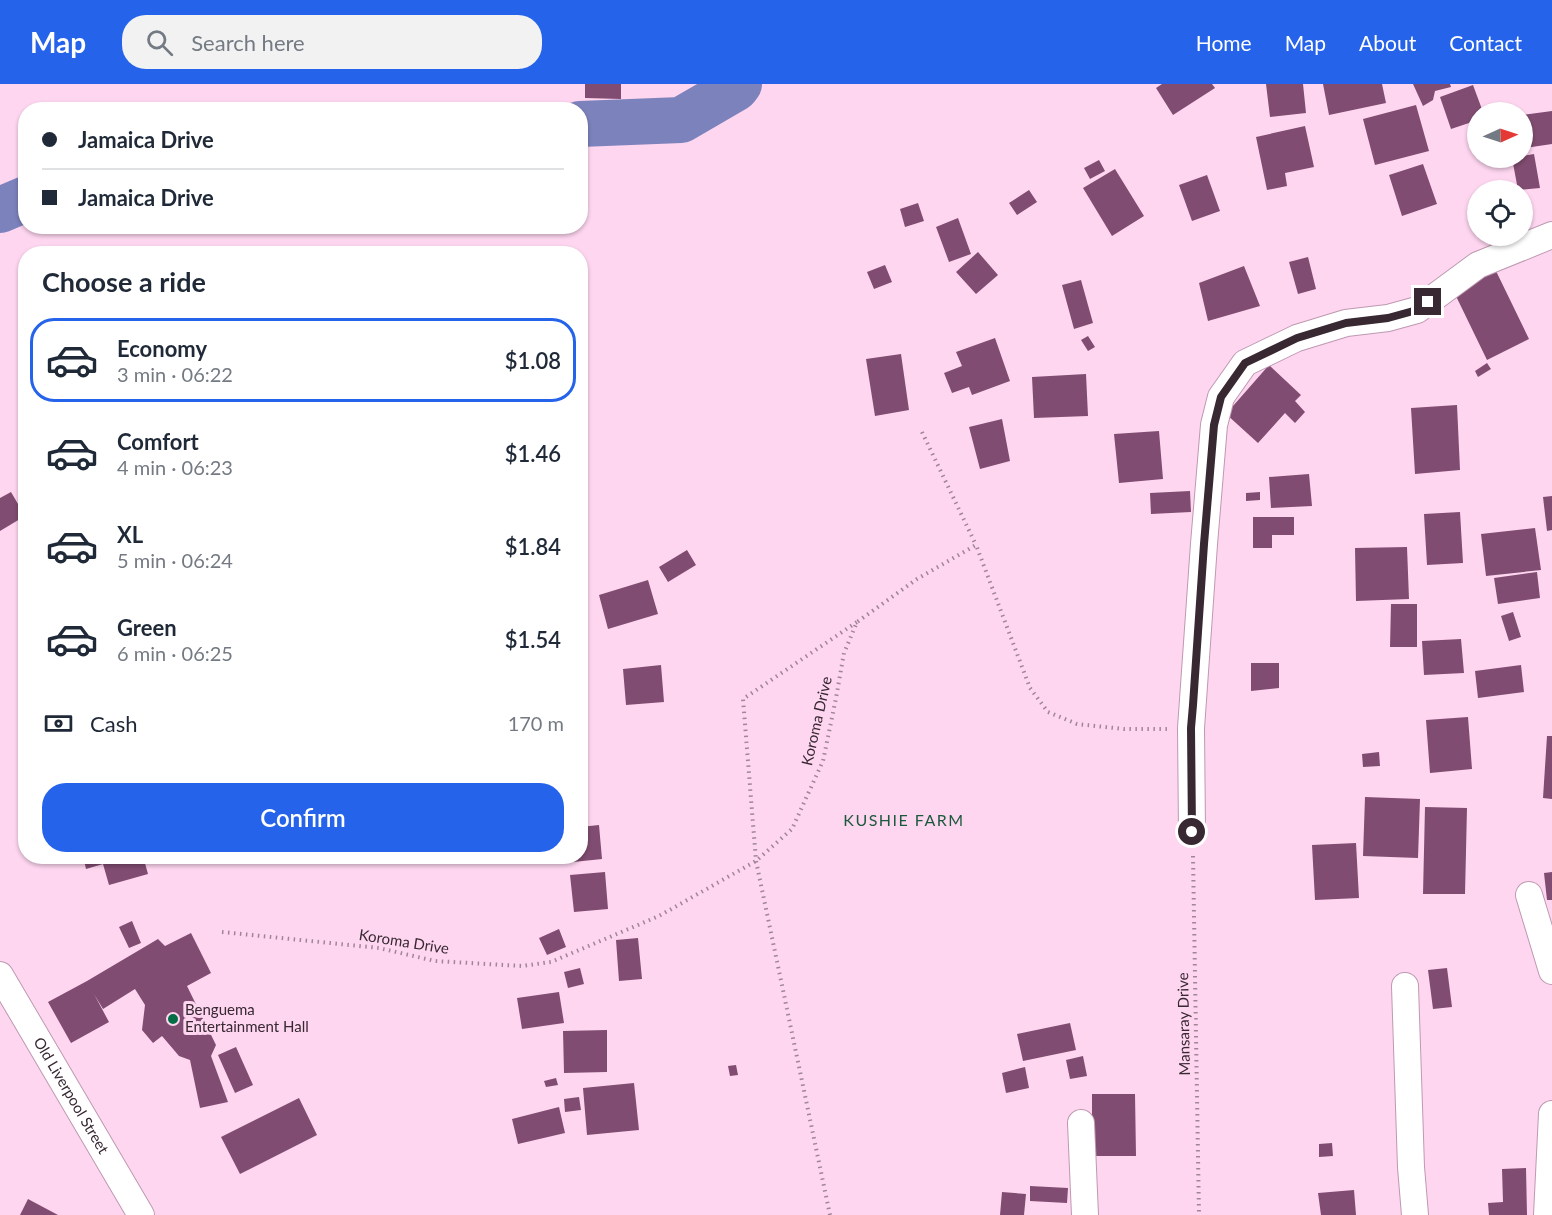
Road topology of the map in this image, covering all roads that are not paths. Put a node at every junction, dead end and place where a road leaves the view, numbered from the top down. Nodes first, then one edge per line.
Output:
1 (1552, 235) edge
2 (1192, 832) road end
3 (1530, 895) dead end
4 (1552, 971) edge
5 (0, 975) edge
6 (1405, 986) dead end
7 (1552, 1114) edge
8 (1081, 1123) dead end
9 (141, 1215) edge
10 (1084, 1215) edge
11 (1415, 1215) edge
12 (1547, 1215) edge

1 - 2 street
3 - 4 street
5 - 9 street, Old Liverpool Street
6 - 11 street
7 - 12 street
8 - 10 street

